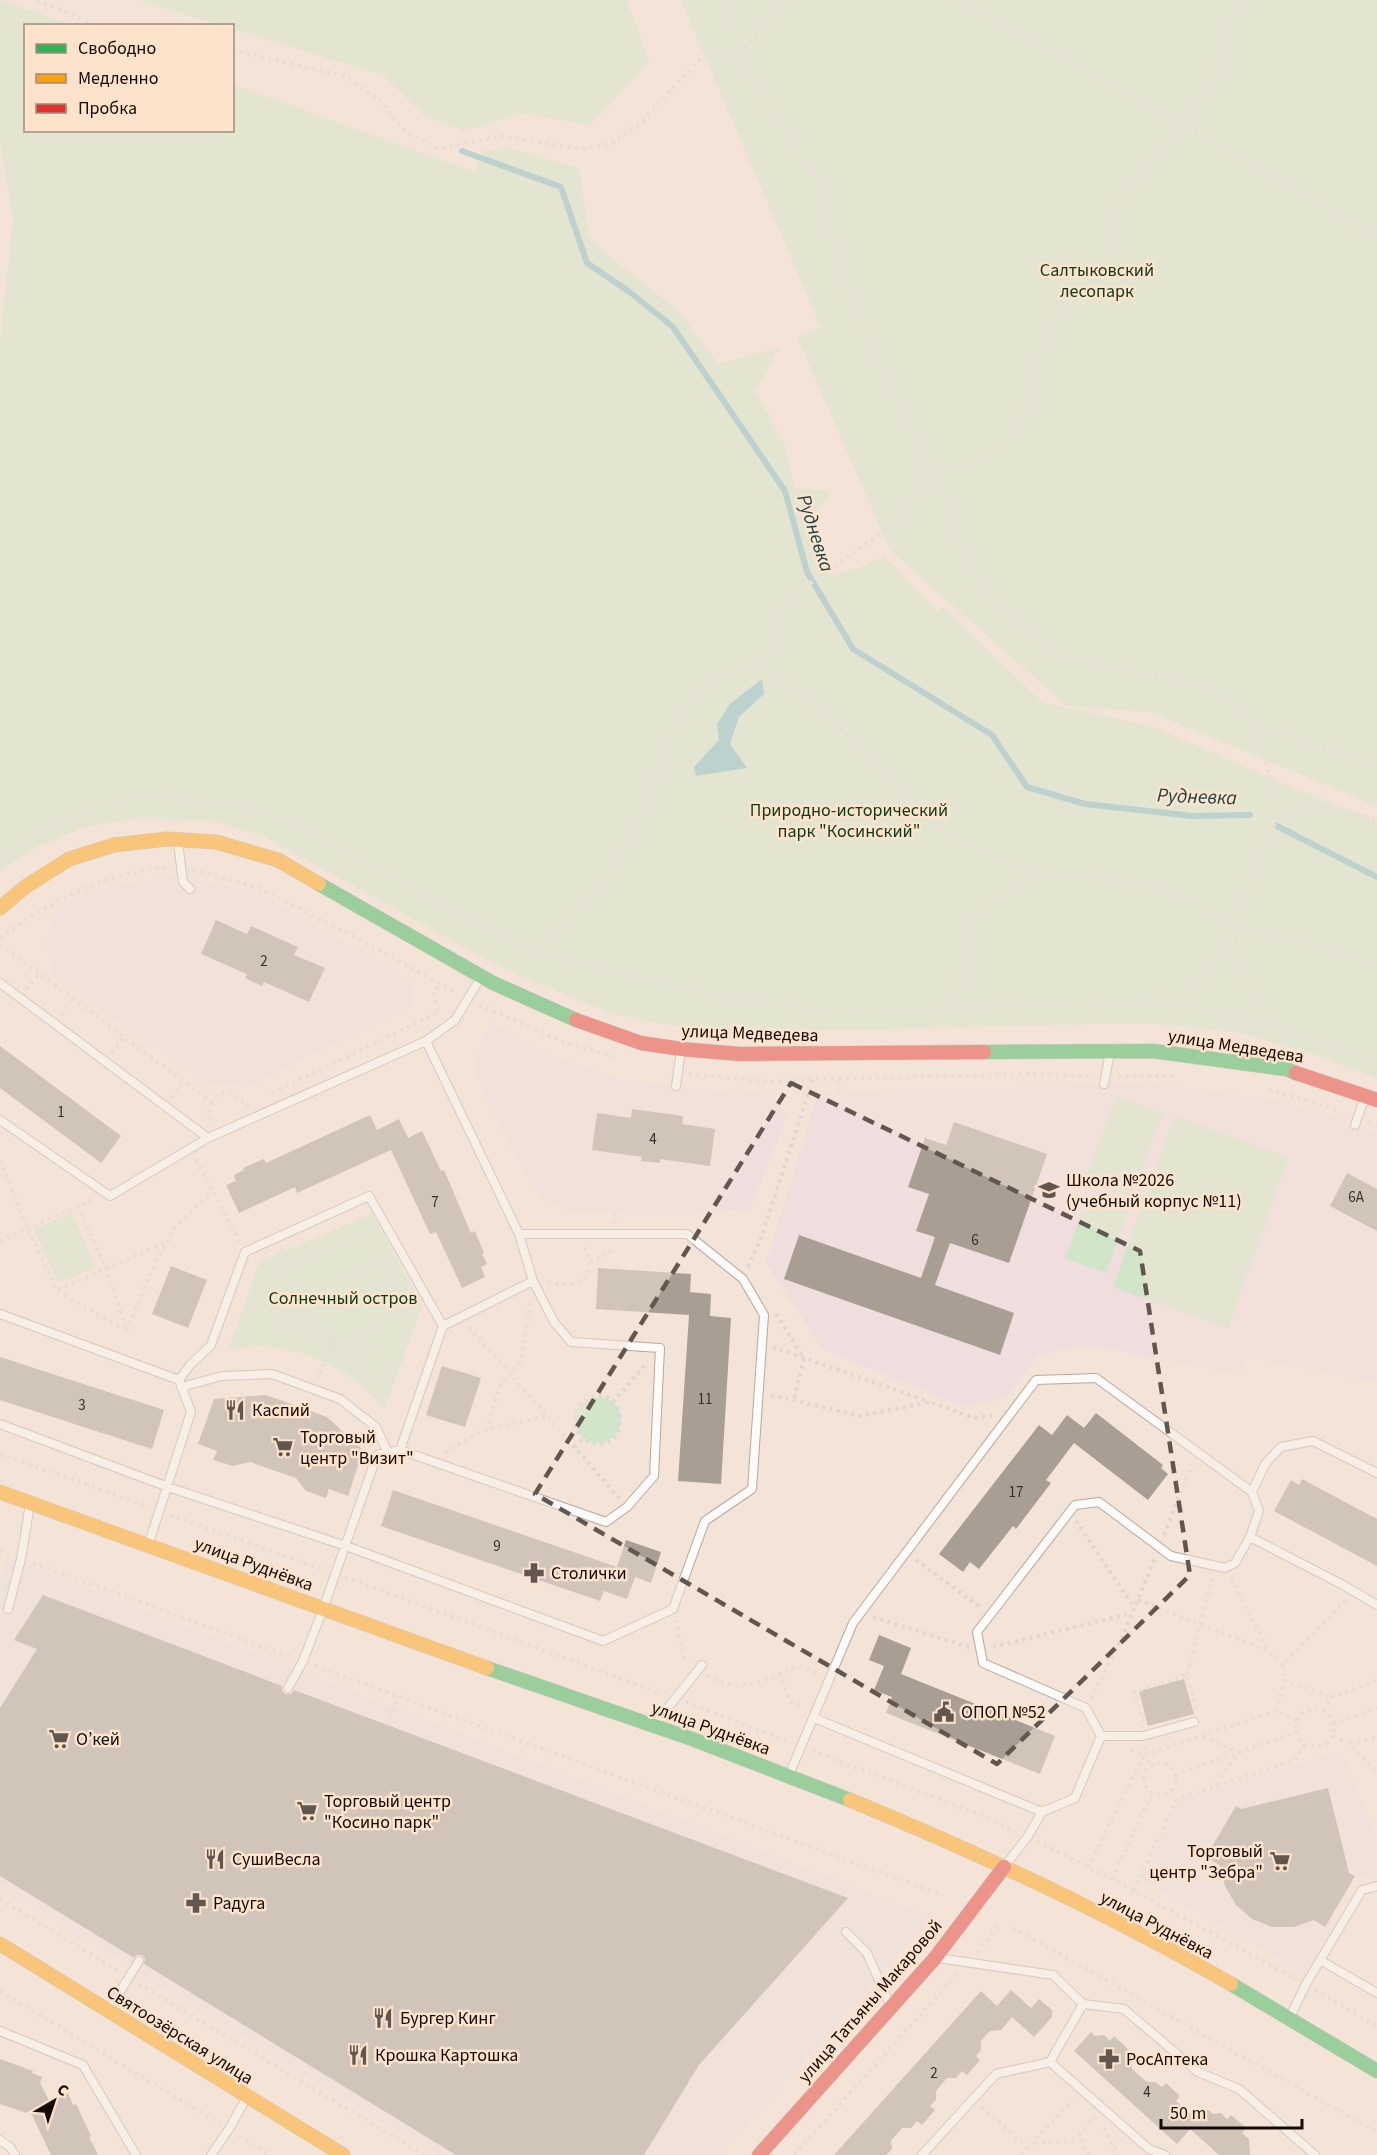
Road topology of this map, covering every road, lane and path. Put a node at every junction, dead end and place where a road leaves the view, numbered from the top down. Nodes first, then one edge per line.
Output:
1 (37, 0) edge
2 (730, 0) edge
3 (785, 0) edge
4 (958, 0) edge
5 (1236, 0) edge
6 (94, 24) edge
7 (234, 50) edge
8 (739, 56) junction
9 (1184, 124) junction
10 (1377, 238) edge
11 (930, 467) junction
12 (759, 661) junction
13 (1250, 723) junction
14 (1377, 769) edge
15 (1284, 812) junction
16 (1377, 819) edge
17 (178, 839) junction
18 (180, 866) junction
19 (1047, 873) junction
20 (190, 890) dead end
21 (0, 908) edge
22 (1235, 927) junction
23 (0, 938) edge
24 (0, 944) edge
25 (1377, 966) edge
26 (481, 977) junction
27 (0, 983) edge
28 (439, 983) junction
29 (449, 988) dead end
30 (1183, 1005) junction
31 (959, 1007) junction
32 (1269, 1024) junction
33 (124, 1037) junction
34 (426, 1041) junction
35 (681, 1049) junction
36 (1110, 1051) junction
37 (1377, 1060) edge
38 (106, 1062) junction
39 (840, 1078) dead end
40 (813, 1079) dead end
41 (1104, 1084) dead end
42 (676, 1086) dead end
43 (838, 1092) dead end
44 (263, 1097) dead end
45 (1371, 1097) edge
46 (254, 1101) dead end
47 (211, 1102) junction
48 (0, 1120) edge
49 (1355, 1125) dead end
50 (226, 1130) junction
51 (208, 1138) junction
52 (190, 1149) junction
53 (0, 1161) edge
54 (106, 1193) junction
55 (213, 1193) junction
56 (78, 1206) junction
57 (28, 1229) junction
58 (519, 1234) junction
59 (577, 1235) junction
60 (276, 1238) junction
61 (0, 1241) edge
62 (168, 1242) junction
63 (400, 1251) junction
64 (245, 1252) junction
65 (379, 1262) junction
66 (290, 1266) junction
67 (106, 1268) junction
68 (743, 1279) junction
69 (533, 1281) junction
70 (57, 1291) junction
71 (428, 1300) junction
72 (297, 1302) junction
73 (773, 1308) dead end
74 (0, 1314) edge
75 (400, 1314) junction
76 (460, 1317) junction
77 (302, 1321) junction
78 (443, 1326) junction
79 (127, 1331) junction
80 (295, 1333) junction
81 (332, 1342) junction
82 (762, 1343) junction
83 (660, 1348) junction
84 (356, 1350) junction
85 (804, 1358) junction
86 (354, 1362) junction
87 (510, 1373) junction
88 (180, 1384) junction
89 (314, 1390) junction
90 (758, 1392) junction
91 (794, 1400) junction
92 (613, 1402) junction
93 (930, 1402) junction
94 (1011, 1414) junction
95 (547, 1416) junction
96 (0, 1424) edge
97 (486, 1430) junction
98 (583, 1439) junction
99 (574, 1447) junction
100 (400, 1450) junction
101 (1197, 1452) junction
102 (388, 1453) junction
103 (435, 1463) junction
104 (1377, 1473) edge
105 (168, 1486) junction
106 (0, 1492) edge
107 (1252, 1492) junction
108 (30, 1502) junction
109 (627, 1507) junction
110 (1070, 1512) junction
111 (1250, 1537) junction
112 (149, 1544) junction
113 (346, 1546) junction
114 (1159, 1548) junction
115 (0, 1551) edge
116 (906, 1552) junction
117 (21, 1559) junction
118 (1220, 1567) junction
119 (1354, 1592) junction
120 (1138, 1600) junction
121 (1377, 1605) edge
122 (1135, 1607) junction
123 (323, 1608) junction
124 (8, 1609) dead end
125 (674, 1609) junction
126 (860, 1613) junction
127 (1132, 1613) junction
128 (990, 1615) junction
129 (1200, 1624) junction
130 (980, 1651) junction
131 (1269, 1652) junction
132 (303, 1661) junction
133 (1283, 1665) junction
134 (699, 1667) junction
135 (779, 1674) junction
136 (1187, 1675) junction
137 (831, 1677) junction
138 (1284, 1680) junction
139 (1377, 1680) edge
140 (288, 1688) dead end
141 (398, 1696) junction
142 (1332, 1697) junction
143 (1086, 1708) junction
144 (1377, 1708) edge
145 (1277, 1711) junction
146 (1324, 1711) junction
147 (816, 1714) junction
148 (1297, 1721) junction
149 (1194, 1722) joint
150 (1333, 1723) junction
151 (387, 1725) dead end
152 (654, 1726) junction
153 (1296, 1732) junction
154 (1101, 1736) junction
155 (1146, 1736) junction
156 (1202, 1736) junction
157 (1333, 1736) junction
158 (1377, 1736) edge
159 (1350, 1744) junction
160 (1305, 1745) junction
161 (1239, 1752) junction
162 (1144, 1755) junction
163 (1152, 1765) junction
164 (1377, 1774) edge
165 (1175, 1775) junction
166 (789, 1776) junction
167 (1215, 1786) junction
168 (1171, 1791) junction
169 (1152, 1793) junction
170 (1177, 1799) junction
171 (1042, 1812) junction
172 (1004, 1867) junction
173 (1088, 1867) dead end
174 (1112, 1879) dead end
175 (1377, 1886) edge
176 (1134, 1890) dead end
177 (943, 1895) dead end
178 (0, 1899) edge
179 (1001, 1923) dead end
180 (1013, 1928) dead end
181 (846, 1932) dead end
182 (0, 1944) edge
183 (935, 1958) junction
184 (1320, 1960) junction
185 (139, 1961) dead end
186 (967, 1963) junction
187 (129, 1977) junction
188 (0, 1991) edge
189 (1377, 1993) edge
190 (1083, 2004) junction
191 (891, 2007) junction
192 (108, 2011) junction
193 (1290, 2017) junction
194 (0, 2031) edge
195 (1050, 2062) junction
196 (310, 2066) dead end
197 (1377, 2071) edge
198 (301, 2081) junction
199 (1081, 2089) junction
200 (247, 2097) junction
201 (972, 2100) junction
202 (1098, 2115) dead end
203 (229, 2129) junction
204 (1377, 2132) edge
205 (0, 2140) edge
206 (1081, 2141) junction
207 (1033, 2143) junction
208 (1028, 2148) junction
209 (15, 2155) edge
210 (136, 2155) edge
211 (211, 2155) edge
212 (270, 2155) edge
213 (343, 2155) edge
214 (424, 2155) edge
215 (759, 2155) edge
216 (794, 2155) edge
217 (922, 2155) edge
218 (1022, 2155) edge
219 (1090, 2155) edge
220 (1165, 2155) edge
221 (1316, 2155) edge

1 - 6 path
2 - 8 path
3 - 8 path
4 - 9 path
5 - 9 path
7 - 8 path
8 - 11 path
9 - 10 path
9 - 11 path
11 - 12 path
11 - 13 path
12 - 19 path
12 - 31 path
13 - 14 path
13 - 15 path
15 - 16 path
15 - 22 path
17 - 18 lane
17 - 21 street, улица Медведева
17 - 26 street, улица Медведева
18 - 20 lane
18 - 23 path
18 - 28 path
19 - 22 path
19 - 31 path
22 - 25 path
22 - 30 path
22 - 32 path
24 - 33 path
26 - 34 lane
26 - 35 street, улица Медведева
27 - 38 lane
28 - 29 path
28 - 44 path
30 - 31 path
30 - 32 path
32 - 37 path
33 - 38 path
33 - 47 path
34 - 50 lane
34 - 58 lane
35 - 36 street, улица Медведева
35 - 42 lane
36 - 41 lane
36 - 45 street, улица Медведева
38 - 51 lane
39 - 43 path
40 - 68 path
45 - 49 lane
46 - 47 path
47 - 50 path
48 - 54 lane
50 - 51 lane
51 - 52 lane
52 - 54 lane
52 - 55 path
53 - 57 path
54 - 56 path
55 - 62 path
55 - 64 path
56 - 57 path
56 - 67 path
57 - 61 path
57 - 70 path
58 - 59 lane
58 - 69 lane
59 - 68 lane
59 - 69 path
60 - 63 lane
60 - 64 lane
60 - 66 path
62 - 67 path
62 - 79 path
63 - 65 path
63 - 71 lane
64 - 88 lane
65 - 66 path
65 - 72 path
65 - 75 path
66 - 72 path
67 - 70 path
67 - 79 path
68 - 82 lane
69 - 76 lane
69 - 83 lane
69 - 87 path
70 - 79 path
71 - 75 path
71 - 78 lane
72 - 81 path
73 - 85 path
74 - 88 lane
75 - 81 path
76 - 78 lane
76 - 87 path
77 - 80 path
77 - 80 path
77 - 81 path
78 - 100 lane
80 - 81 path
81 - 84 path
81 - 86 path
81 - 89 path
82 - 85 path
82 - 90 lane
83 - 92 path
83 - 109 lane
84 - 86 path
84 - 86 path
85 - 91 path
85 - 93 path
87 - 95 path
87 - 97 path
88 - 89 lane
88 - 105 lane
89 - 102 lane
90 - 91 path
90 - 125 lane
91 - 93 path
92 - 98 path
92 - 98 path
93 - 94 path
94 - 101 lane
94 - 116 lane
95 - 97 path
95 - 99 path
96 - 105 lane
97 - 103 path
98 - 99 path
99 - 109 path
100 - 102 lane
100 - 103 lane
101 - 107 lane
101 - 114 path
102 - 113 lane
103 - 109 lane
104 - 107 lane
105 - 112 lane
105 - 113 lane
106 - 108 street, улица Руднёвка
107 - 111 lane
108 - 112 street, улица Руднёвка
108 - 117 lane
110 - 114 lane
110 - 122 path
110 - 128 lane
111 - 118 lane
111 - 119 lane
112 - 123 street, улица Руднёвка
113 - 123 lane
113 - 125 lane
114 - 118 lane
114 - 120 path
115 - 117 path
116 - 126 lane
116 - 128 path
117 - 124 lane
117 - 132 path
118 - 129 path
118 - 131 path
119 - 121 lane
119 - 133 path
120 - 122 path
120 - 129 path
122 - 127 path
123 - 132 lane
123 - 152 street, улица Руднёвка
125 - 134 path
126 - 130 path
126 - 137 lane
127 - 130 path
127 - 143 path
128 - 130 lane
129 - 131 path
129 - 136 path
130 - 143 lane
131 - 133 path
132 - 140 lane
132 - 141 path
133 - 138 path
134 - 135 path
134 - 152 lane
135 - 137 path
135 - 147 path
136 - 149 path
136 - 155 path
137 - 147 lane
138 - 142 path
138 - 145 path
139 - 142 path
141 - 151 path
141 - 177 path
142 - 146 path
143 - 154 lane
144 - 150 path
145 - 148 path
145 - 156 path
146 - 148 path
146 - 150 path
147 - 166 lane
147 - 171 lane
148 - 153 path
149 - 155 lane
150 - 157 path
152 - 166 street, улица Руднёвка
153 - 160 path
153 - 161 path
154 - 155 lane
154 - 171 lane
155 - 162 path
156 - 161 path
156 - 162 path
157 - 159 path
157 - 160 path
158 - 159 path
159 - 164 path
160 - 167 path
161 - 165 path
161 - 167 path
162 - 163 path
162 - 173 path
163 - 165 path
163 - 169 path
165 - 168 path
166 - 172 street, улица Руднёвка
167 - 170 path
168 - 169 path
168 - 170 path
169 - 174 path
170 - 176 path
171 - 172 lane
172 - 183 street, улица Татьяны Макаровой
172 - 193 street, улица Руднёвка
175 - 184 lane
178 - 187 path
179 - 186 path
180 - 204 path
181 - 191 lane
182 - 192 street, Святоозёрская улица
183 - 186 lane
183 - 191 street, улица Татьяны Макаровой
184 - 189 lane
184 - 193 lane
185 - 187 lane
186 - 190 lane
186 - 216 path
187 - 192 lane
187 - 198 path
188 - 203 path
190 - 195 lane
190 - 221 lane
191 - 215 street, улица Татьяны Макаровой
192 - 200 street, Святоозёрская улица
193 - 197 street, улица Руднёвка
194 - 210 lane
195 - 199 lane
195 - 201 lane
196 - 198 path
198 - 214 path
199 - 207 path
199 - 220 lane
200 - 203 lane
200 - 213 street, Святоозёрская улица
201 - 208 path
201 - 217 lane
202 - 206 path
203 - 211 lane
203 - 212 path
205 - 209 lane
206 - 207 path
206 - 219 path
207 - 208 path
208 - 218 path

